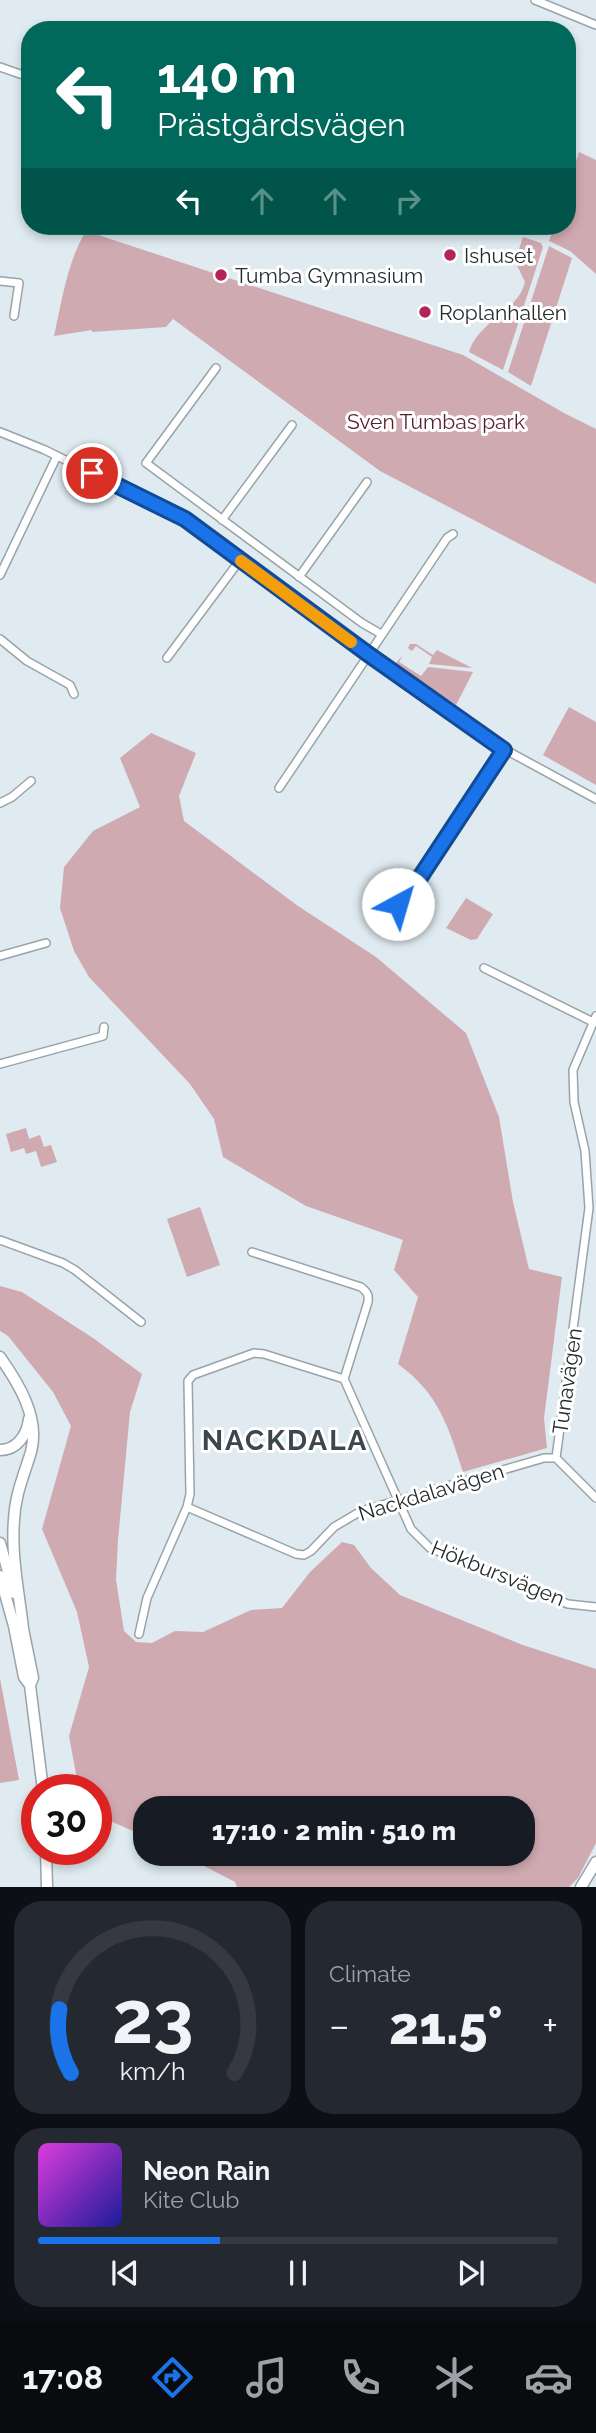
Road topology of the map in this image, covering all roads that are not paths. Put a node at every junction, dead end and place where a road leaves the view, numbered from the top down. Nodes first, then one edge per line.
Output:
1 (535, 0) edge
2 (596, 25) edge
3 (0, 67) edge
4 (21, 74) edge
5 (0, 281) edge
6 (14, 316) dead end
7 (216, 368) dead end
8 (292, 425) dead end
9 (0, 432) edge
10 (57, 456) junction
11 (367, 482) dead end
12 (222, 520) junction
13 (453, 534) dead end
14 (240, 560) junction
15 (0, 575) edge
16 (299, 577) junction
17 (381, 634) junction
18 (0, 639) edge
19 (368, 654) junction
20 (167, 659) dead end
21 (74, 694) dead end
22 (504, 750) junction
23 (31, 781) dead end
24 (279, 788) dead end
25 (596, 799) edge
26 (0, 803) edge
27 (398, 904) dead end
28 (46, 943) dead end
29 (0, 956) edge
30 (484, 968) dead end
31 (594, 1019) edge
32 (104, 1027) dead end
33 (0, 1064) edge
34 (0, 1240) edge
35 (252, 1252) dead end
36 (141, 1322) dead end
37 (0, 1357) edge
38 (344, 1379) junction
39 (29, 1411) junction
40 (0, 1450) edge
41 (556, 1458) junction
42 (596, 1498) edge
43 (399, 1499) junction
44 (187, 1507) junction
45 (0, 1543) edge
46 (0, 1576) edge
47 (0, 1588) edge
48 (596, 1607) edge
49 (18, 1626) junction
50 (139, 1634) dead end
51 (41, 1774) edge
52 (596, 1862) edge
53 (46, 1865) edge
54 (586, 1885) edge
55 (47, 1887) edge

1 - 2 street
3 - 4 street
5 - 6 street
7 - 12 street
8 - 12 street
9 - 10 street
10 - 14 street
10 - 15 street
11 - 16 street
12 - 16 street
13 - 17 street
14 - 19 street
14 - 20 street
16 - 17 street
17 - 19 street
18 - 21 street
19 - 22 street
19 - 24 street
22 - 25 street
22 - 27 street
23 - 26 street
28 - 29 street
30 - 31 street
31 - 41 street, Tunavägen
32 - 33 street
34 - 36 street
35 - 38 street
37 - 39 main road
38 - 43 street, Hökbursvägen
38 - 44 street
39 - 40 main road
39 - 49 main road
41 - 42 street
41 - 43 street, Nackdalavägen
43 - 44 street, Nackdalavägen
43 - 48 street, Hökbursvägen
44 - 50 street
45 - 49 main road
46 - 49 main road
47 - 49 main road
49 - 51 main road
52 - 54 main road
53 - 55 main road

